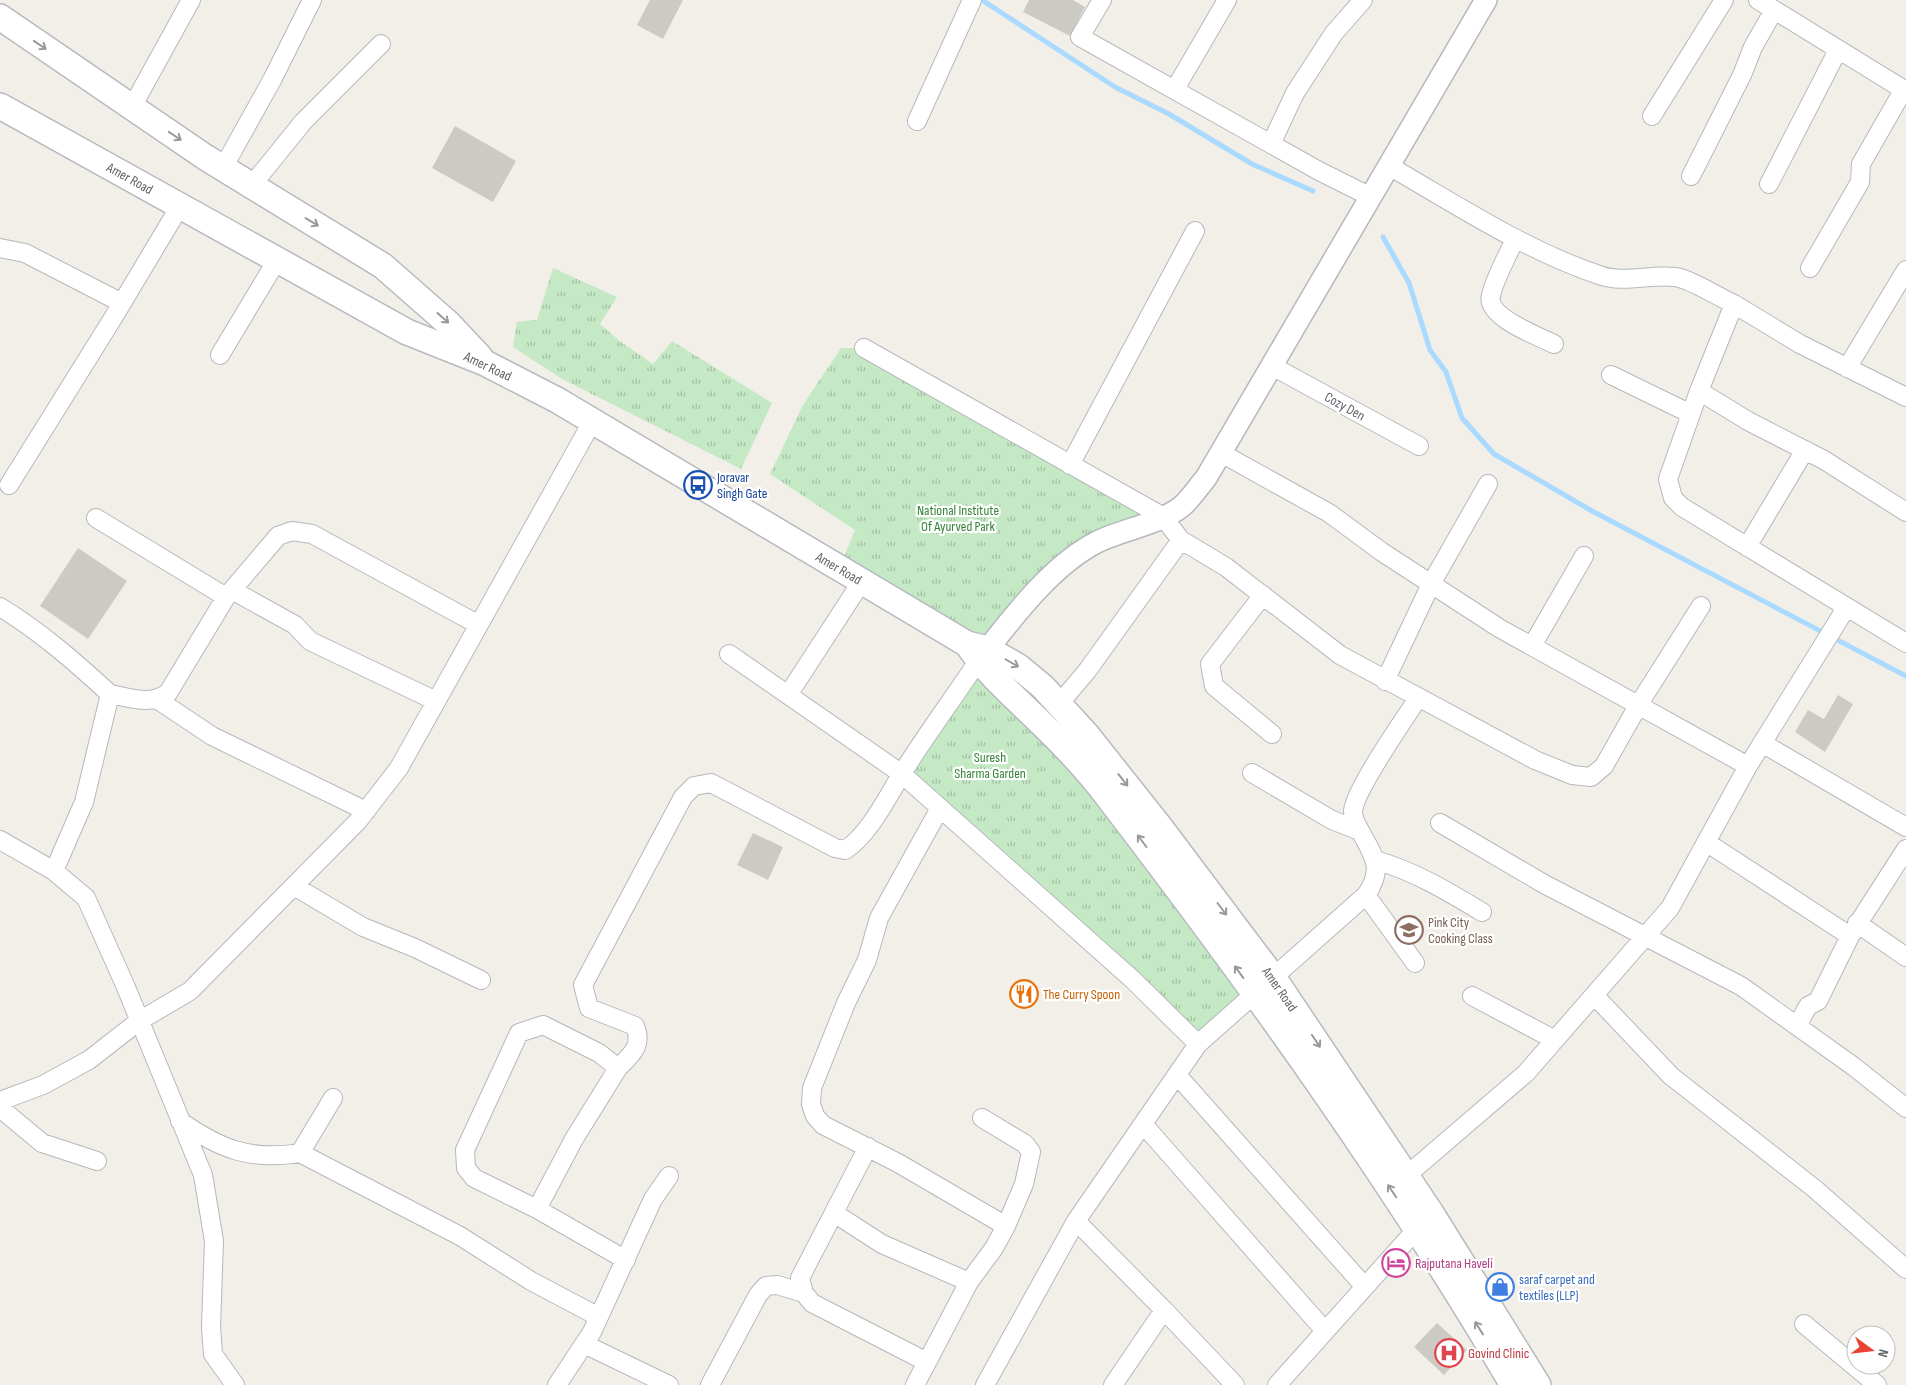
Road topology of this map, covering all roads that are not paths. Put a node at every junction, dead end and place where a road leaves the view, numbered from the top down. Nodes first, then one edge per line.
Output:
1 (191, 0) edge
2 (312, 0) edge
3 (972, 0) edge
4 (1227, 0) edge
5 (1363, 0) edge
6 (1486, 0) edge
7 (1724, 0) edge
8 (1758, 0) edge
9 (1095, 2) edge
10 (1774, 10) junction
11 (0, 17) edge
12 (381, 44) dead end
13 (1838, 50) junction
14 (1175, 89) junction
15 (1905, 90) edge
16 (0, 106) edge
17 (132, 107) junction
18 (1652, 116) dead end
19 (918, 121) dead end
20 (1270, 144) junction
21 (1389, 166) junction
22 (223, 168) junction
23 (1691, 176) dead end
24 (1769, 184) dead end
25 (252, 186) junction
26 (1368, 202) junction
27 (180, 206) junction
28 (1195, 232) dead end
29 (1515, 238) junction
30 (1, 249) edge
31 (277, 260) junction
32 (1810, 268) dead end
33 (1906, 270) edge
34 (122, 303) junction
35 (1734, 304) junction
36 (1554, 344) dead end
37 (864, 348) dead end
38 (220, 355) dead end
39 (485, 363) junction
40 (1272, 366) junction
41 (1848, 368) junction
42 (1611, 374) dead end
43 (1699, 391) junction
44 (1906, 397) edge
45 (1691, 414) junction
46 (592, 422) junction
47 (1419, 446) dead end
48 (1805, 450) junction
49 (1221, 453) junction
50 (1070, 464) junction
51 (1488, 484) dead end
52 (9, 485) dead end
53 (1906, 512) edge
54 (1162, 516) junction
55 (96, 518) dead end
56 (1181, 540) junction
57 (1748, 547) junction
58 (1584, 556) dead end
59 (862, 581) junction
60 (1431, 584) junction
61 (229, 594) junction
62 (1263, 595) junction
63 (1701, 606) dead end
64 (0, 607) edge
65 (1846, 608) junction
66 (478, 625) junction
67 (1906, 643) edge
68 (1532, 646) junction
69 (978, 651) junction
70 (730, 654) dead end
71 (1385, 681) junction
72 (110, 694) junction
73 (788, 695) junction
74 (1418, 698) junction
75 (158, 700) junction
76 (436, 701) junction
77 (1059, 704) junction
78 (1639, 704) junction
79 (1272, 734) dead end
80 (1762, 743) junction
81 (1748, 766) junction
82 (1252, 772) dead end
83 (902, 774) junction
84 (940, 808) junction
85 (366, 811) junction
86 (1440, 823) dead end
87 (1906, 827) edge
88 (1360, 831) junction
89 (0, 840) edge
90 (1706, 842) junction
91 (1906, 849) edge
92 (1375, 860) junction
93 (54, 871) junction
94 (294, 886) junction
95 (1366, 895) junction
96 (1482, 912) dead end
97 (1854, 930) junction
98 (1645, 936) junction
99 (1906, 957) edge
100 (1415, 963) dead end
101 (1273, 977) junction
102 (481, 980) dead end
103 (1254, 993) junction
104 (1594, 995) junction
105 (1472, 996) dead end
106 (139, 1021) junction
107 (1797, 1026) junction
108 (1555, 1040) junction
109 (1198, 1044) junction
110 (618, 1068) junction
111 (1176, 1075) junction
112 (333, 1098) dead end
113 (0, 1101) edge
114 (0, 1108) edge
115 (1906, 1108) edge
116 (982, 1118) dead end
117 (180, 1121) junction
118 (1143, 1124) junction
119 (868, 1147) junction
120 (300, 1153) junction
121 (97, 1160) dead end
122 (669, 1176) dead end
123 (1406, 1176) junction
124 (537, 1209) junction
125 (834, 1213) junction
126 (1076, 1221) junction
127 (1425, 1221) junction
128 (1006, 1226) junction
129 (626, 1260) junction
130 (1906, 1269) edge
131 (969, 1282) junction
132 (1365, 1286) junction
133 (804, 1293) junction
134 (1164, 1310) junction
135 (599, 1317) junction
136 (1804, 1324) dead end
137 (1325, 1331) junction
138 (584, 1344) junction
139 (927, 1362) junction
140 (235, 1385) edge
141 (557, 1385) edge
142 (669, 1385) edge
143 (710, 1385) edge
144 (915, 1385) edge
145 (985, 1385) edge
146 (1113, 1385) edge
147 (1235, 1385) edge
148 (1277, 1385) edge
149 (1513, 1385) edge
150 (1538, 1385) edge
151 (1877, 1385) edge

1 - 17 street
2 - 22 street
3 - 19 street
4 - 14 street
5 - 20 street
6 - 21 street
7 - 18 street
8 - 10 street
9 - 14 street
10 - 13 street
10 - 23 street
11 -> 17 main road
12 - 25 street
13 - 15 street
13 - 24 street
14 - 20 street
15 - 32 street
16 - 27 main road, Amer Road
17 -> 22 main road
20 - 26 street
21 - 26 street
21 - 29 street
22 - 25 main road
25 -> 39 main road
26 - 40 street
27 - 31 main road, Amer Road
27 - 34 street
28 - 50 street
29 - 35 street
29 - 36 street
30 - 34 street
31 - 38 street
31 - 39 main road, Amer Road
33 - 41 street
34 - 52 street
35 - 41 street
35 - 43 street
37 - 50 street
39 - 46 main road, Amer Road
40 - 47 street, Cozy Den
40 - 49 street
41 - 44 street
42 - 45 street
43 - 45 street
43 - 48 street
45 - 57 street
46 - 59 main road, Amer Road
46 - 66 street
48 - 53 street
48 - 57 street
49 - 54 street
49 - 60 street
50 - 54 street
51 - 60 street
54 - 56 street
54 - 69 street
55 - 61 street
56 - 62 street
56 - 77 street
57 - 65 street
58 - 68 street
59 - 69 main road, Amer Road
59 - 73 street
60 - 68 street
60 - 71 street
61 - 66 street
61 - 75 street
61 - 76 street
62 - 71 street
62 - 79 street
63 - 78 street
64 - 72 street
65 - 67 street
65 - 80 street
66 - 76 street
68 - 78 street
69 -> 77 main road, Amer Road
69 - 83 street
103 -> 69 main road, Amer Road
70 - 73 street
71 - 74 street
72 - 75 street
72 - 93 street
73 - 83 street
74 - 78 street
74 - 88 street
75 - 85 street
76 - 85 street
77 -> 101 main road, Amer Road
78 - 81 street
80 - 81 street
80 - 87 street
81 - 90 street
82 - 88 street
83 - 84 street
83 - 110 street
84 - 109 street
84 - 119 street
85 - 94 street
86 - 98 street
88 - 92 street
89 - 93 street
90 - 97 street
90 - 98 street
91 - 97 street
92 - 95 street
92 - 96 street
93 - 106 street
94 - 102 street
94 - 106 street
95 - 100 street
95 - 101 street
97 - 99 street
97 - 107 street
98 - 104 street
98 - 107 street
101 - 103 street
101 -> 123 main road, Amer Road
103 - 109 street
127 -> 103 main road, Amer Road
104 - 108 street
104 - 130 street
105 - 108 street
106 - 113 street
106 - 117 street
107 - 115 street
108 - 123 street
109 - 111 street
110 - 124 street
110 - 124 street
111 - 118 street
111 - 132 street
112 - 120 street
114 - 121 street
116 - 128 street
117 - 120 street
117 - 140 street
118 - 126 street
118 - 137 street
119 - 125 street
119 - 128 street
120 - 135 street
122 - 129 street
123 - 127 main road, Amer Road
124 - 129 street
125 - 131 street
125 - 133 street
126 - 134 street
126 - 145 street
127 - 132 street
149 -> 127 main road, Amer Road
127 - 150 main road, Amer Road
128 - 131 street
129 - 135 street
131 - 139 street
132 - 137 street
133 - 139 street
133 - 143 street
134 - 146 street
134 - 147 street
135 - 138 street
136 - 151 street
137 - 148 street
138 - 141 street
138 - 142 street
139 - 144 street

